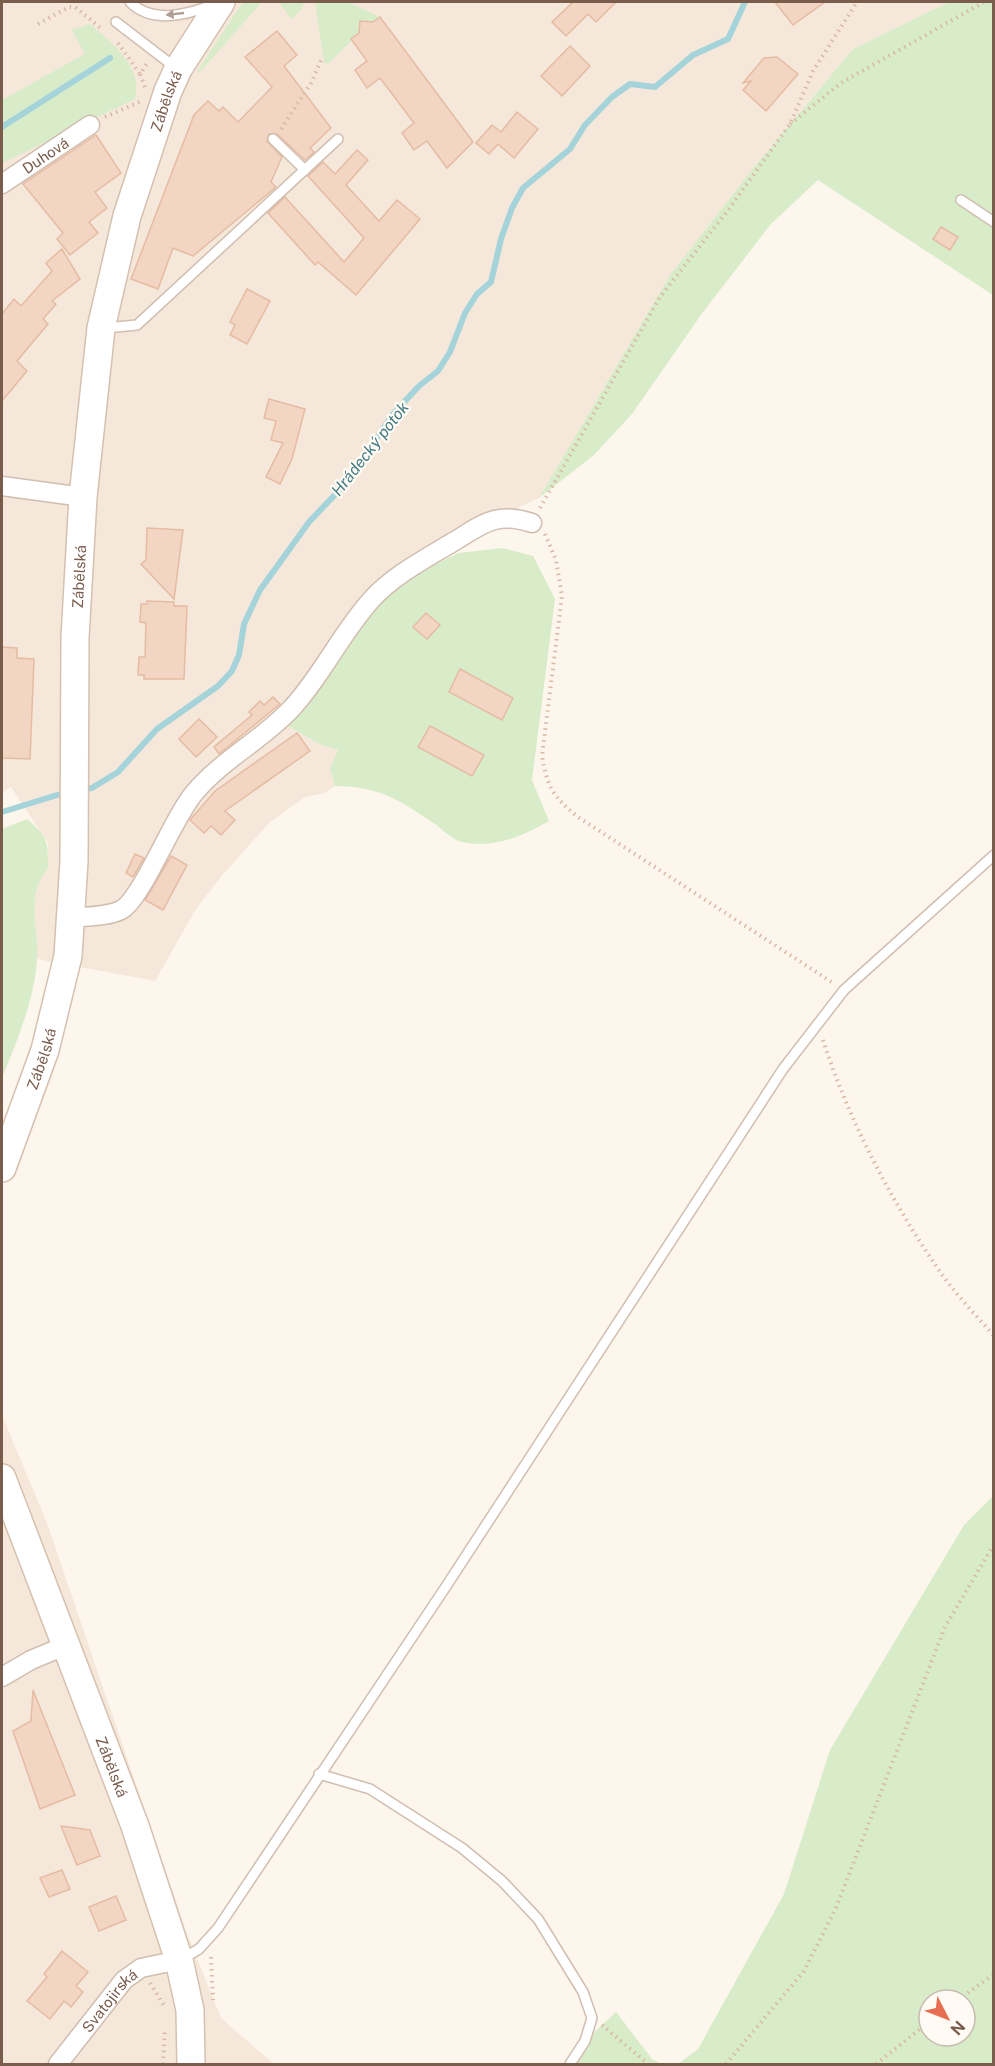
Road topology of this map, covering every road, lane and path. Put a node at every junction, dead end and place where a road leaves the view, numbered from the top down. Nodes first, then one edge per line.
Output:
1 (130, 2) edge
2 (221, 2) edge
3 (857, 2) edge
4 (984, 2) edge
5 (116, 22) dead end
6 (38, 24) dead end
7 (108, 34) dead end
8 (117, 42) dead end
9 (322, 58) dead end
10 (140, 74) dead end
11 (173, 80) junction
12 (90, 124) joint
13 (789, 124) junction
14 (273, 139) joint
15 (338, 139) dead end
16 (305, 170) junction
17 (2, 184) edge
18 (961, 200) dead end
19 (993, 222) edge
20 (101, 328) junction
21 (2, 486) edge
22 (83, 497) junction
23 (532, 523) junction
24 (993, 855) edge
25 (71, 918) junction
26 (844, 990) junction
27 (818, 1024) junction
28 (2, 1168) edge
29 (993, 1336) edge
30 (2, 1478) edge
31 (993, 1544) edge
32 (67, 1645) junction
33 (2, 1677) edge
34 (319, 1774) junction
35 (179, 1960) junction
36 (141, 1968) junction
37 (993, 1974) edge
38 (974, 1988) edge
39 (166, 2010) dead end
40 (592, 2018) junction
41 (166, 2021) dead end
42 (917, 2032) edge
43 (58, 2064) edge
44 (163, 2064) edge
45 (191, 2064) edge
46 (570, 2064) edge
47 (648, 2064) edge
48 (726, 2064) edge
49 (876, 2064) edge

2 -> 1 lane
2 - 11 main road, Zábělská
3 - 13 path
4 - 13 path
5 - 11 lane
6 - 7 path
8 - 10 path
9 - 14 path
11 - 12 path
11 - 20 main road, Zábělská
12 - 17 street, Duhová
13 - 23 path
14 - 16 lane
15 - 16 lane
16 - 20 lane
18 - 19 lane
20 - 22 main road, Zábělská
21 - 22 street
22 - 25 main road, Zábělská
23 - 25 street
23 - 26 path
24 - 26 lane
25 - 28 main road, Zábělská
26 - 27 lane
27 - 29 path
27 - 34 lane
30 - 32 main road, Zábělská
31 - 48 path
32 - 33 street
32 - 35 main road, Zábělská
34 - 35 lane
34 - 40 lane
35 - 36 street, Svatojirská
35 - 45 main road, Zábělská
36 - 39 path
36 - 43 street, Svatojirská
37 - 38 path
40 - 46 lane
40 - 47 path
41 - 44 path
42 - 49 path

